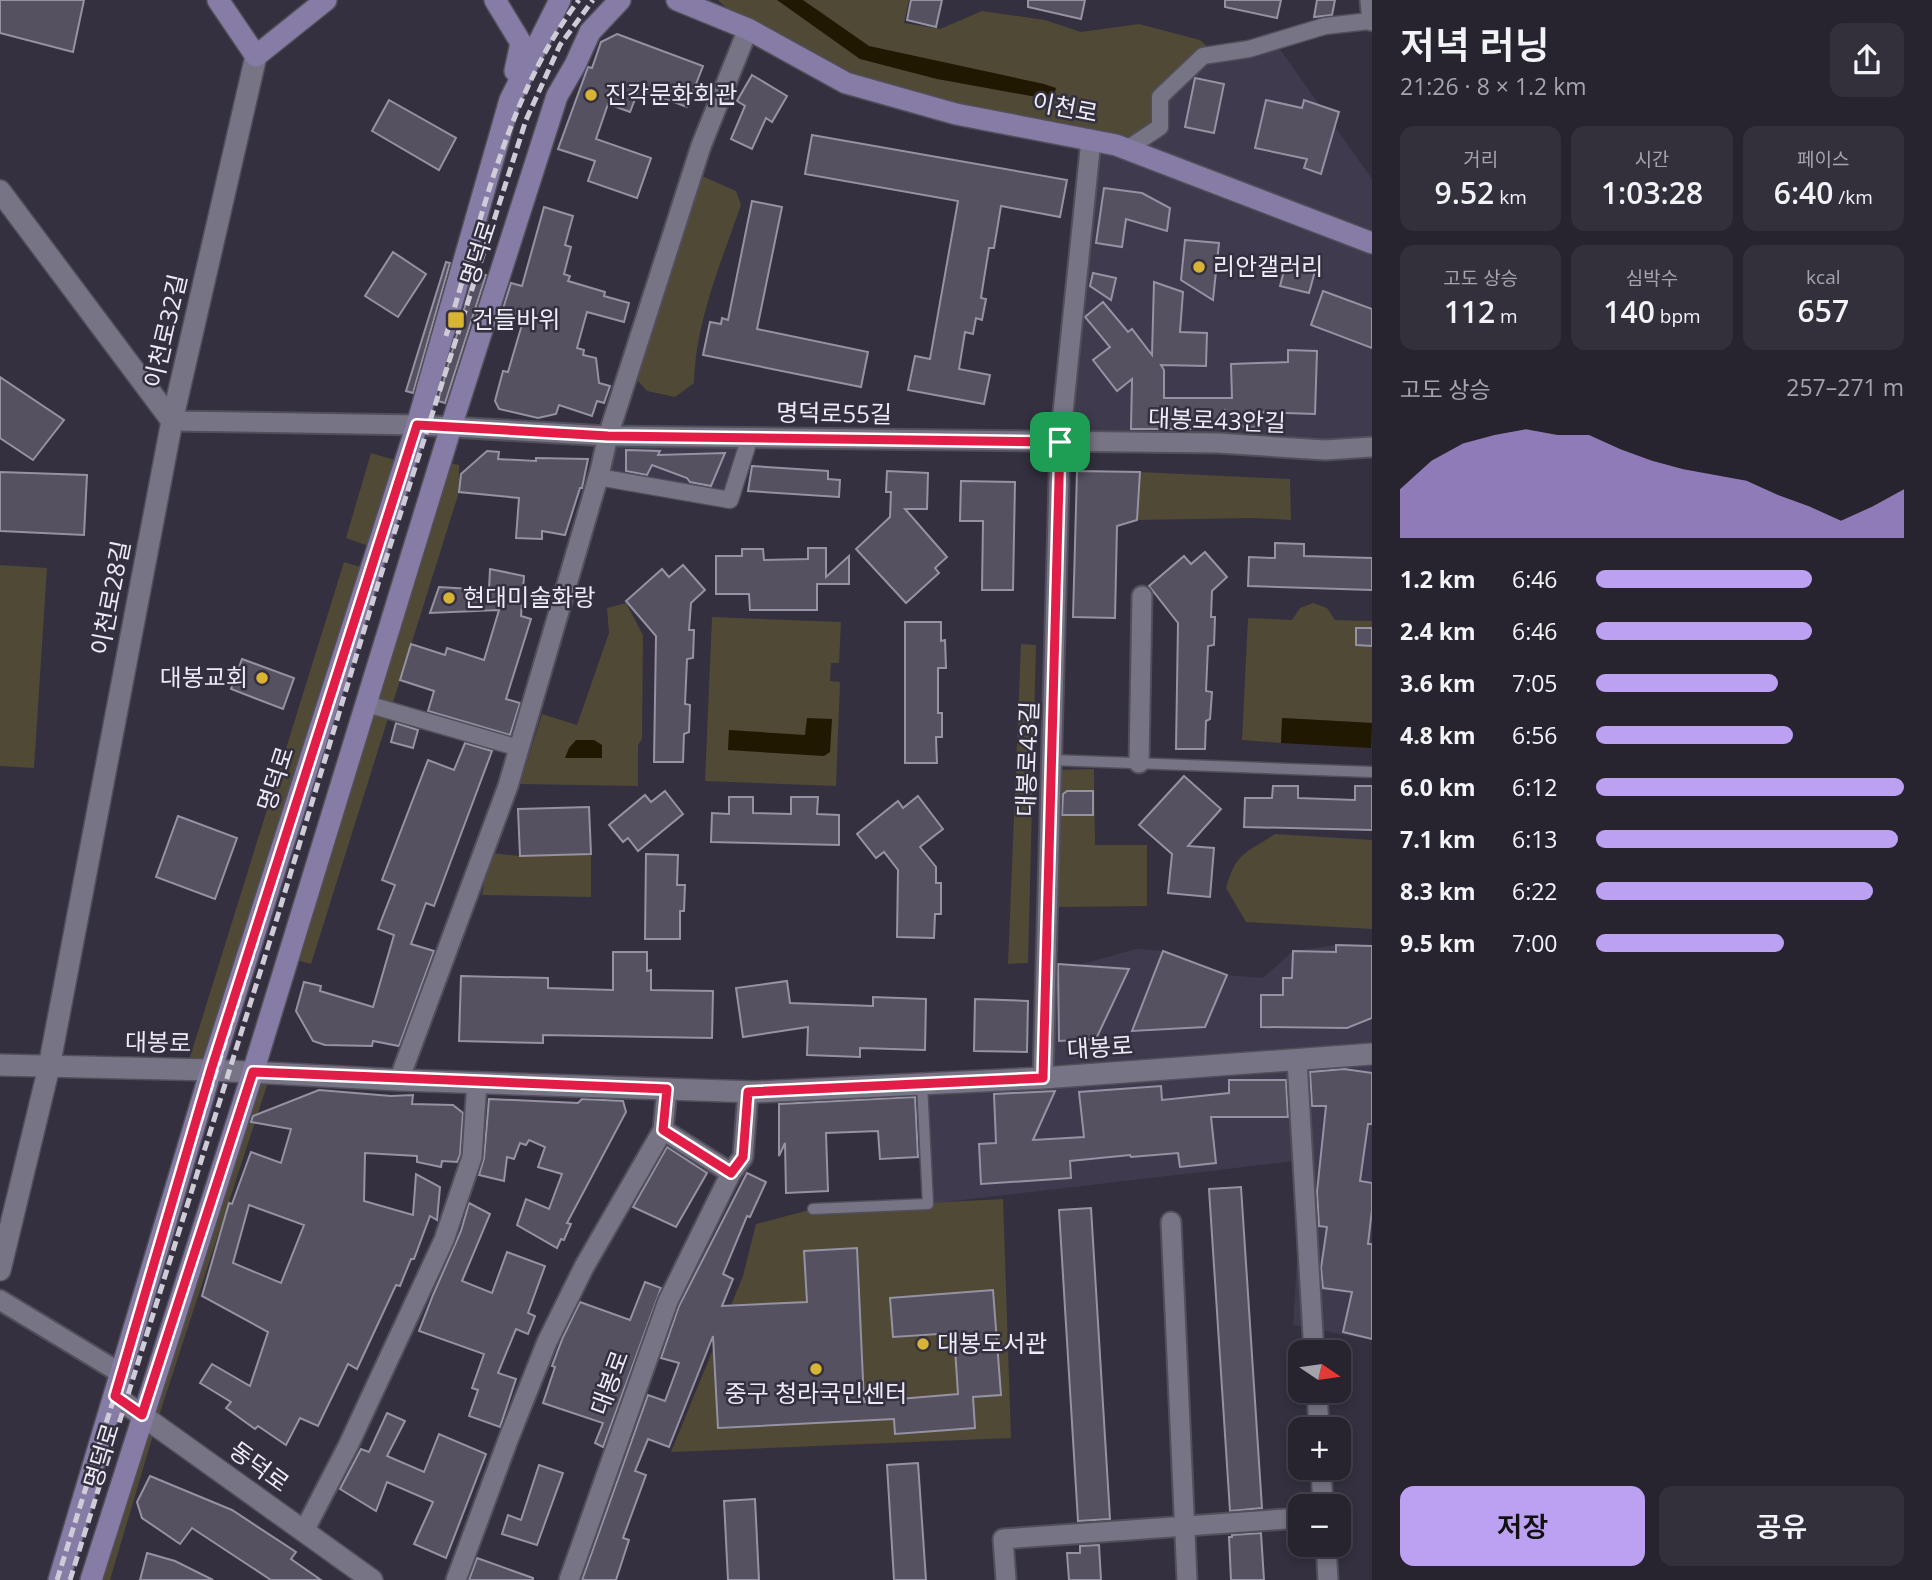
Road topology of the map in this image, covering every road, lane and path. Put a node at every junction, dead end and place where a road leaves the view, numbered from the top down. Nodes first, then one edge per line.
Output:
1 (218, 0) edge
2 (326, 0) edge
3 (495, 0) edge
4 (560, 0) edge
5 (620, 0) edge
6 (677, 0) edge
7 (718, 0) edge
8 (1370, 0) edge
9 (1371, 21) edge
10 (748, 29) junction
11 (256, 56) junction
12 (510, 100) junction
13 (1091, 140) junction
14 (1127, 149) junction
15 (2, 201) edge
16 (1371, 241) edge
17 (172, 421) junction
18 (417, 425) junction
19 (451, 427) junction
20 (608, 436) junction
21 (750, 438) junction
22 (1060, 442) junction
23 (1372, 447) edge
24 (598, 477) junction
25 (1142, 596) dead end
26 (367, 704) junction
27 (519, 748) junction
28 (1052, 760) junction
29 (1139, 763) junction
30 (1372, 772) edge
31 (1372, 1054) edge
32 (1297, 1060) junction
33 (0, 1065) edge
34 (49, 1067) junction
35 (211, 1070) junction
36 (253, 1072) junction
37 (1043, 1078) junction
38 (399, 1080) junction
39 (477, 1083) junction
40 (922, 1084) junction
41 (667, 1089) junction
42 (748, 1092) junction
43 (663, 1130) junction
44 (731, 1173) junction
45 (813, 1209) dead end
46 (1171, 1222) dead end
47 (0, 1268) edge
48 (0, 1300) edge
49 (1313, 1340) edge
50 (121, 1374) junction
51 (115, 1396) junction
52 (142, 1415) junction
53 (1288, 1519) edge
54 (1183, 1526) junction
55 (304, 1531) junction
56 (1327, 1557) edge
57 (59, 1580) edge
58 (91, 1580) edge
59 (372, 1580) edge
60 (456, 1580) edge
61 (569, 1580) edge
62 (1006, 1580) edge
63 (1187, 1580) edge
64 (1328, 1580) edge

1 - 11 main road
2 - 11 main road
3 - 12 main road
4 - 12 main road, 명덕로
5 - 19 main road, 명덕로
6 - 10 main road, 이천로
7 - 10 main road
8 - 9 street
9 - 14 street
10 - 13 main road, 이천로
10 - 20 street
11 - 17 street, 이천로32길
12 - 18 main road, 명덕로
13 - 14 main road, 이천로
13 - 22 street, 대봉로43길
14 - 16 main road, 이천로
15 - 17 street
17 - 18 street, 이천로32길
17 - 34 street, 이천로28길
18 - 19 street, 명덕로55길
18 - 35 main road, 명덕로
19 - 20 street, 명덕로55길
19 - 26 main road, 명덕로
20 - 21 street, 명덕로55길
20 - 24 street
21 - 22 street, 명덕로55길
21 - 24 street
22 - 23 street, 대봉로43안길
22 - 28 street, 대봉로43길
24 - 27 street
25 - 29 street
26 - 27 street
26 - 36 main road, 명덕로
27 - 38 street
28 - 29 lane
28 - 37 street, 대봉로43길
29 - 30 lane
31 - 32 street, 대봉로
32 - 37 street, 대봉로
32 - 49 street
33 - 34 street, 대봉로
34 - 35 street, 대봉로
34 - 47 street, 이천로28길
35 - 36 street, 대봉로
35 - 50 main road, 명덕로
36 - 38 street, 대봉로
36 - 52 main road, 명덕로
37 - 40 street, 대봉로
38 - 39 street, 대봉로
39 - 41 street, 대봉로
39 - 55 street
40 - 42 street, 대봉로
40 - 45 lane
41 - 42 street, 대봉로
41 - 43 street
42 - 44 street, 대봉로
43 - 44 street
43 - 60 street
44 - 61 street, 대봉로
46 - 54 street
48 - 50 street
50 - 51 main road, 명덕로
51 - 52 street, 동덕로
51 - 57 main road, 명덕로
52 - 55 street, 동덕로
52 - 58 main road, 명덕로
53 - 54 street
54 - 62 street
54 - 63 street
55 - 59 street, 동덕로
56 - 64 street

